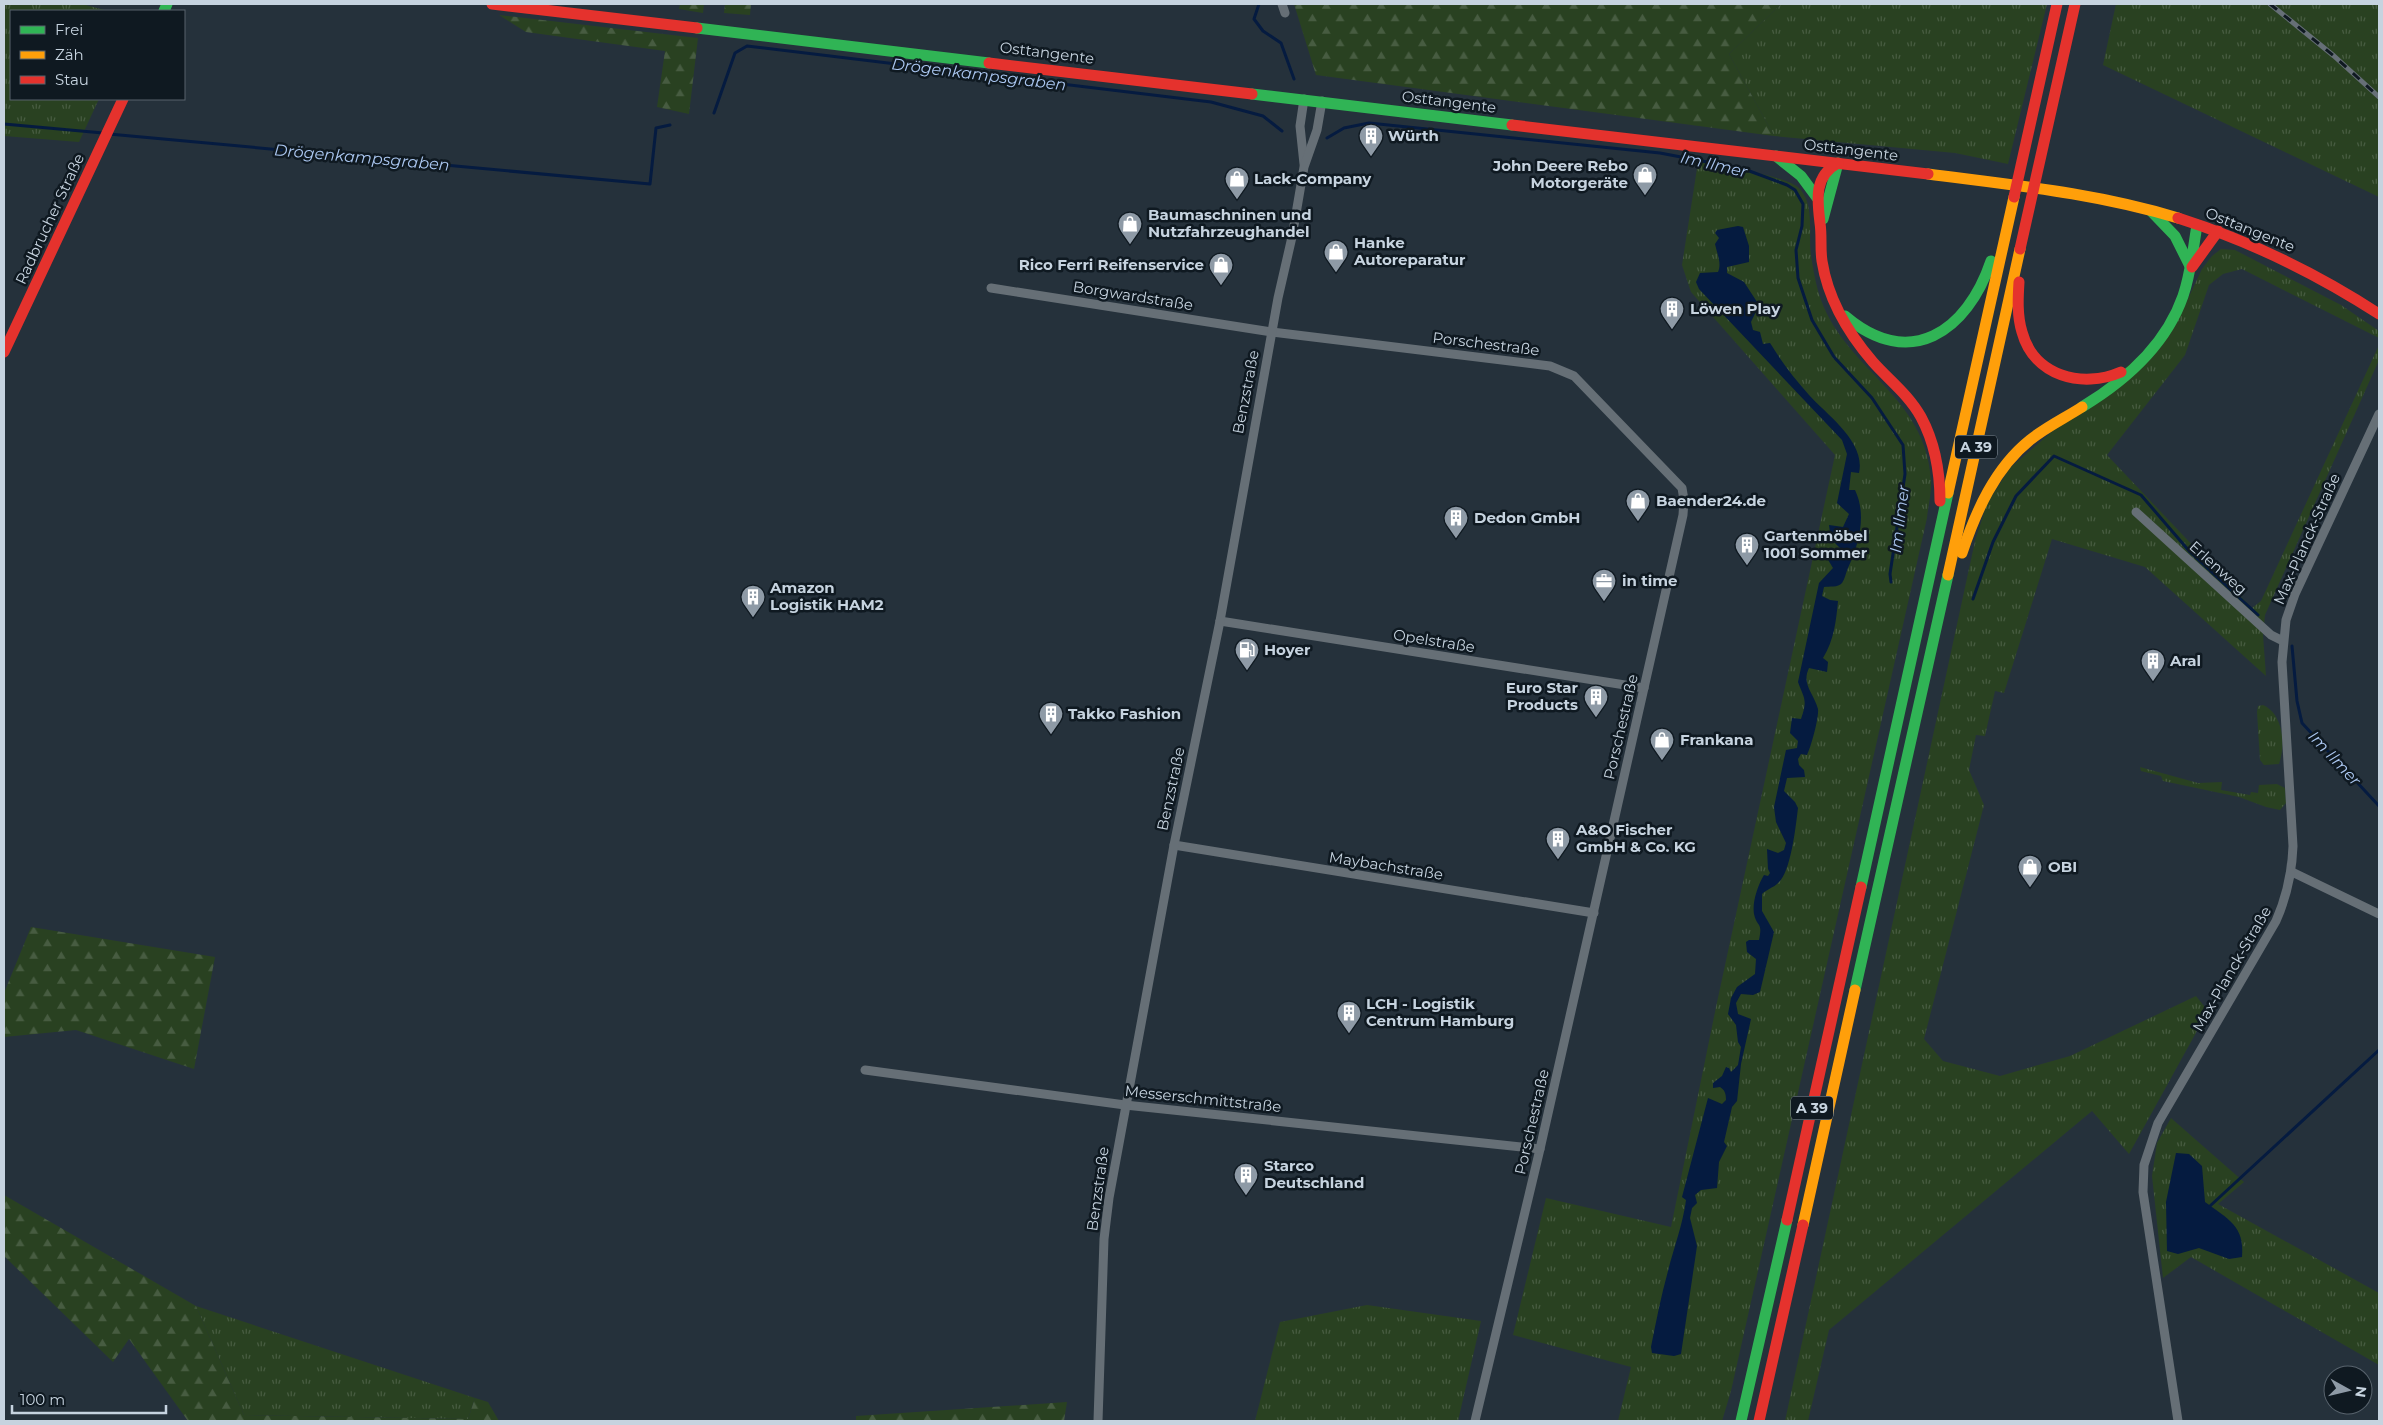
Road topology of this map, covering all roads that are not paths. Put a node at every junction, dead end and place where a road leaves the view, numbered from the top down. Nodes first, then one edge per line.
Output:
1 (492, 4) edge
2 (2057, 4) edge
3 (2075, 4) edge
4 (1304, 99) junction
5 (123, 100) edge
6 (1322, 101) junction
7 (1776, 156) junction
8 (1838, 163) junction
9 (1304, 167) junction
10 (1818, 199) junction
11 (2151, 211) junction
12 (2197, 225) junction
13 (1821, 226) junction
14 (2218, 232) junction
15 (2000, 245) junction
16 (2020, 248) junction
17 (2191, 269) junction
18 (991, 288) dead end
19 (1839, 310) junction
20 (2379, 314) edge
21 (1272, 332) junction
22 (4, 352) edge
23 (2145, 356) junction
24 (2379, 414) edge
25 (2136, 512) dead end
26 (1939, 536) junction
27 (1220, 621) junction
28 (2283, 641) junction
29 (1932, 646) junction
30 (1644, 688) junction
31 (1174, 845) junction
32 (2292, 872) junction
33 (1594, 913) junction
34 (2379, 914) edge
35 (865, 1070) dead end
36 (1126, 1105) junction
37 (1540, 1149) junction
38 (1098, 1421) edge
39 (1475, 1421) edge
40 (1741, 1421) edge
41 (1759, 1421) edge
42 (2178, 1421) edge

1 - 4 main road, Osttangente
2 - 15 main road
3 - 16 main road, A 39
4 - 6 main road, Osttangente
4 - 9 street, Benzstraße
5 - 22 main road, Radbrucher Straße
6 - 7 main road, Osttangente
6 - 9 street, Benzstraße
7 - 8 main road, Osttangente
7 - 10 main road
8 - 10 main road
8 - 11 main road, Osttangente
8 - 13 main road
9 - 21 street, Benzstraße
10 - 13 main road
11 - 12 main road, Osttangente
11 - 17 main road
12 - 14 main road, Osttangente
12 - 17 main road
13 - 19 main road
14 - 17 main road
14 - 20 main road, Osttangente
15 - 19 main road
15 - 26 main road, A 39
16 - 23 main road
16 - 29 main road, A 39
17 - 23 main road
18 - 21 street, Borgwardstraße
19 - 26 main road
21 - 27 street, Benzstraße
21 - 30 street, Porschestraße
23 - 29 main road
24 - 28 street, Max-Planck-Straße
25 - 28 street, Erlenweg
26 - 40 main road, A 39
27 - 30 street, Opelstraße
27 - 31 street, Benzstraße
28 - 32 street, Max-Planck-Straße
29 - 41 main road, A 39
30 - 33 street, Porschestraße
31 - 33 street, Maybachstraße
31 - 36 street, Benzstraße
32 - 34 street
32 - 42 street, Max-Planck-Straße
33 - 37 street, Porschestraße
35 - 36 street, Messerschmittstraße
36 - 37 street, Messerschmittstraße
36 - 38 street, Benzstraße
37 - 39 street, Porschestraße

